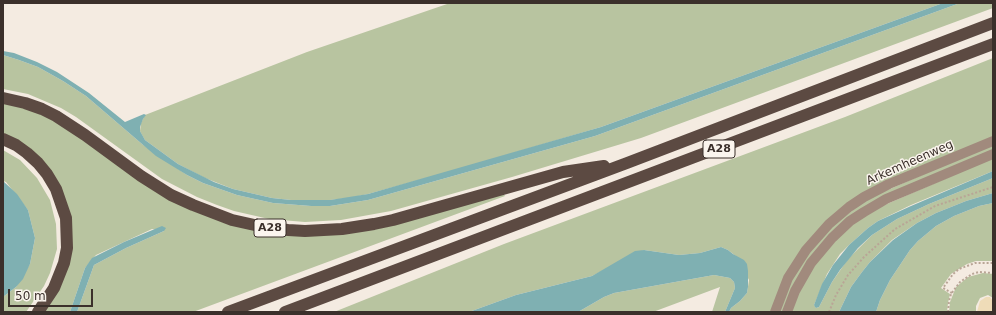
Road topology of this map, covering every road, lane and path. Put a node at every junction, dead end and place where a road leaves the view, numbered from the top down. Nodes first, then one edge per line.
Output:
1 (993, 23) edge
2 (993, 44) edge
3 (3, 98) edge
4 (3, 139) edge
5 (993, 141) edge
6 (993, 154) edge
7 (627, 163) junction
8 (993, 187) edge
9 (993, 263) edge
10 (993, 273) edge
11 (952, 293) junction
12 (38, 312) edge
13 (228, 312) edge
14 (285, 312) edge
15 (775, 312) edge
16 (787, 312) edge
17 (829, 312) edge
18 (948, 312) edge

1 - 7 highway, A28
2 - 14 highway, A28
3 - 7 highway, A28
4 - 12 highway
5 - 15 main road, Arkemheenweg
6 - 16 main road, Arkemheenweg
7 - 13 highway, A28
8 - 17 path
9 - 11 path
10 - 11 path
11 - 18 path

